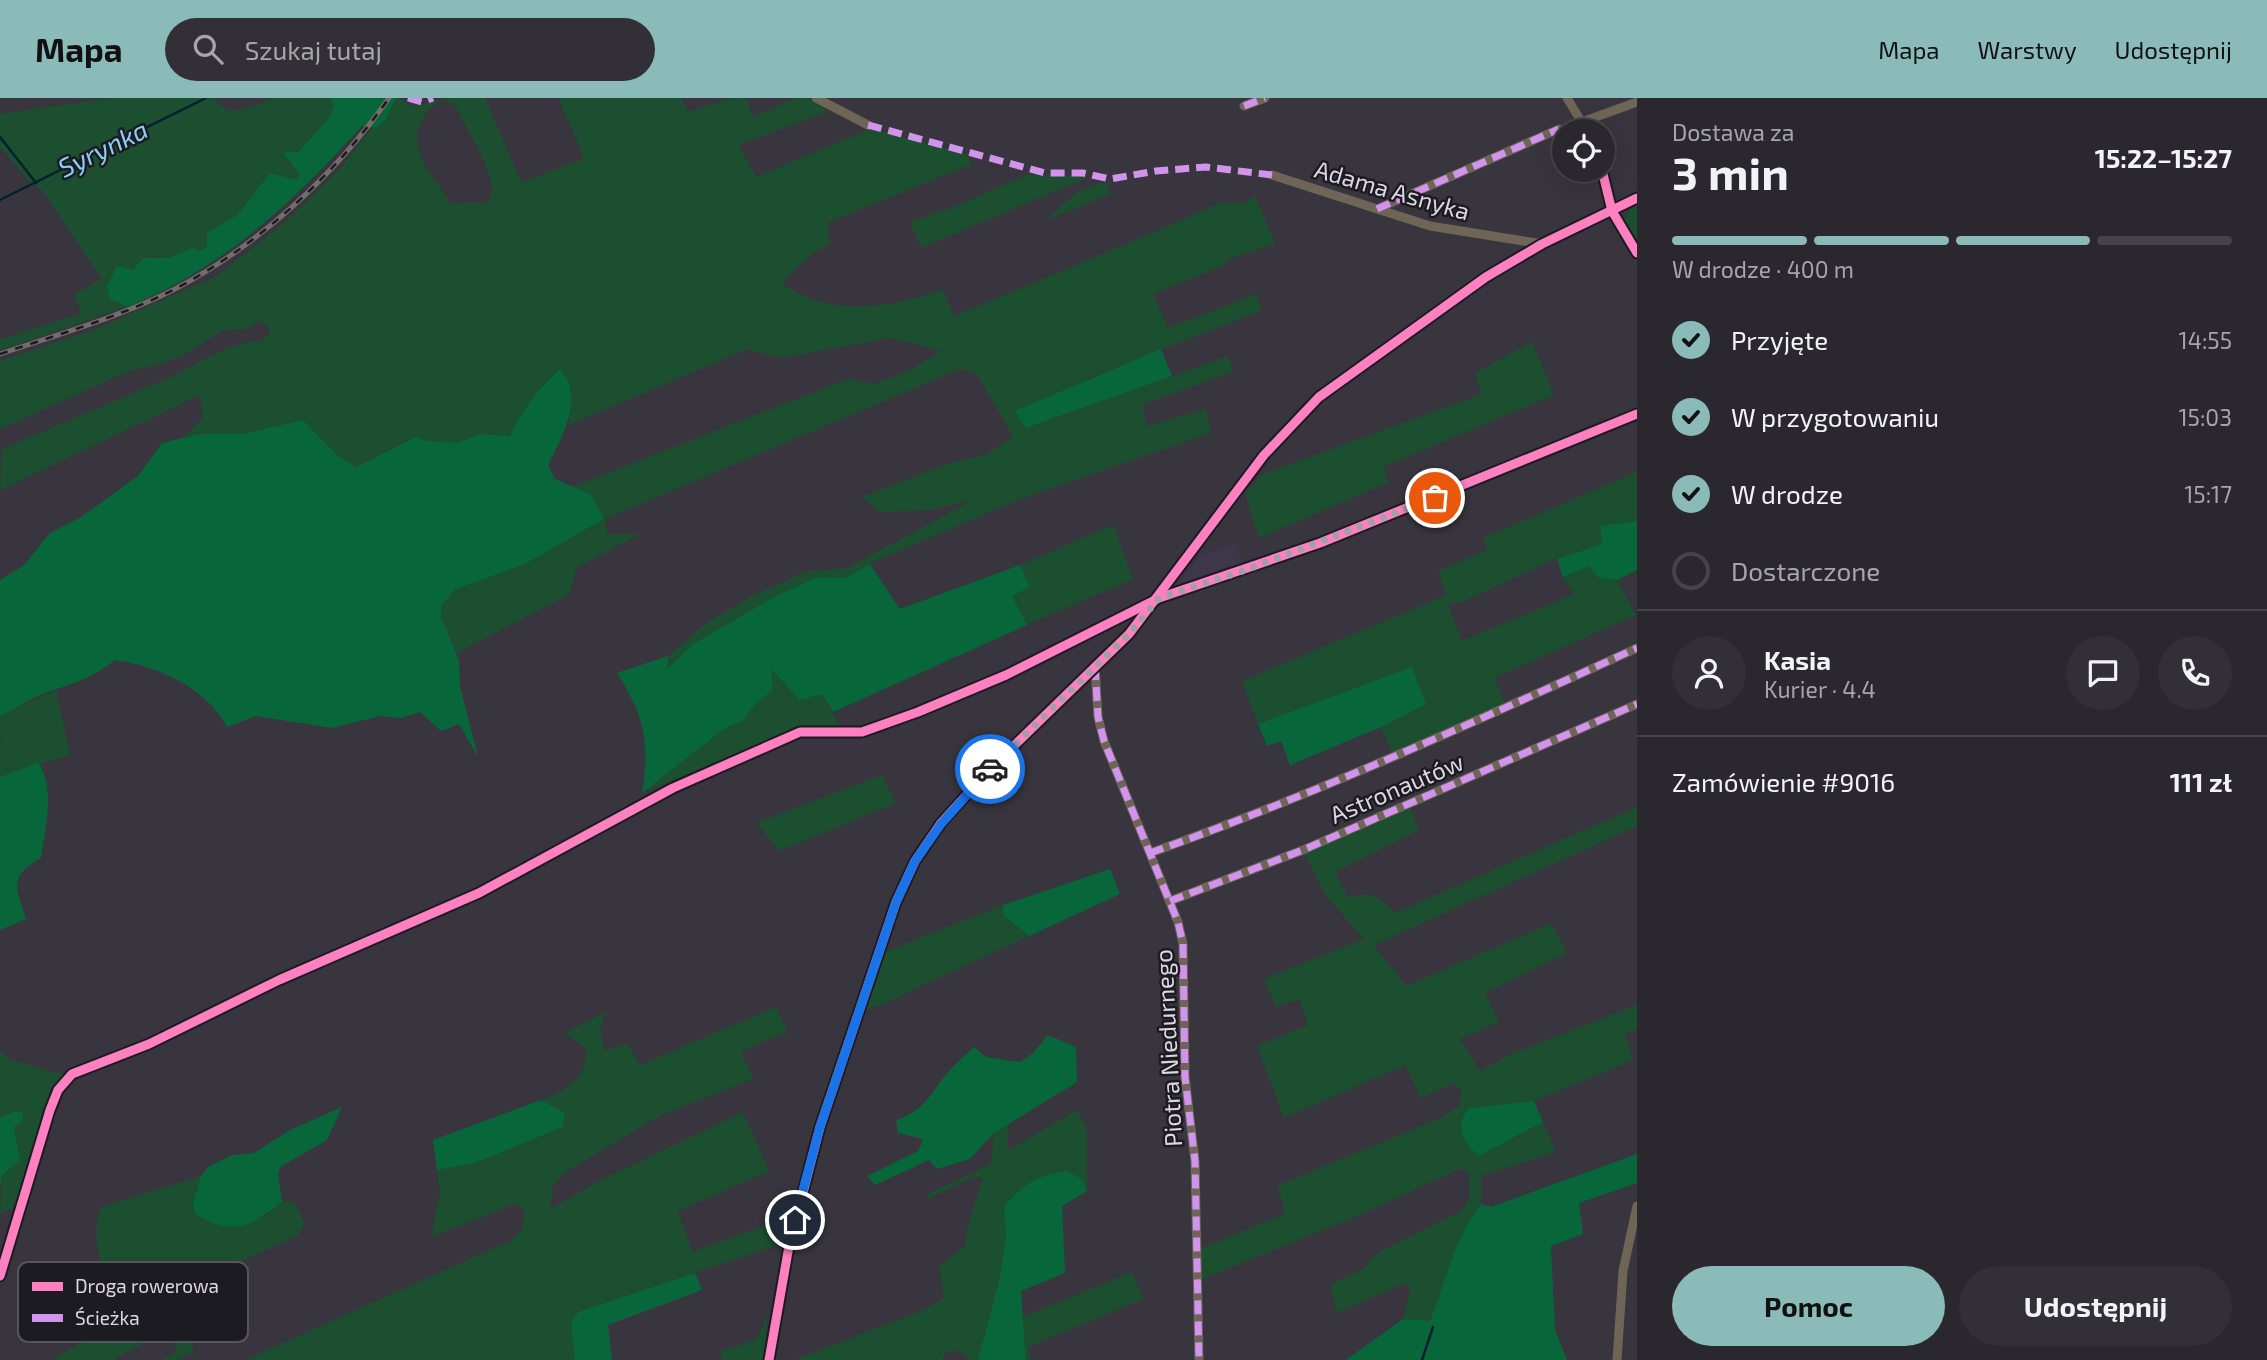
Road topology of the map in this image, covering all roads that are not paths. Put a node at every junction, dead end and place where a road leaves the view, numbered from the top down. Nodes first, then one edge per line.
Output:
1 (816, 98) edge
2 (1265, 98) edge
3 (1567, 98) edge
4 (1637, 102) edge
5 (1244, 106) dead end
6 (1580, 119) edge
7 (1602, 119) edge
8 (868, 125) dead end
9 (1552, 132) edge
10 (1272, 175) dead end
11 (1605, 182) edge
12 (1637, 198) edge
13 (1377, 209) junction
14 (1612, 211) junction
15 (1542, 244) junction
16 (1637, 253) edge
17 (1637, 414) edge
18 (1159, 598) junction
19 (1637, 648) edge
20 (1095, 666) junction
21 (1637, 704) edge
22 (1150, 853) junction
23 (1170, 901) junction
24 (1637, 1206) edge
25 (0, 1276) edge
26 (769, 1360) edge
27 (1199, 1360) edge
28 (1617, 1360) edge

1 - 8 street
2 - 5 street
3 - 6 street
4 - 7 street
9 - 13 street
10 - 13 street, Adama Asnyka
11 - 14 street
12 - 14 street
13 - 15 street, Adama Asnyka
14 - 15 street
14 - 16 street
15 - 18 street
17 - 18 street
18 - 20 street
18 - 25 street
19 - 22 street
20 - 22 street, Piotra Niedurnego
20 - 26 street
21 - 23 street, Astronautów
22 - 23 street, Piotra Niedurnego
23 - 27 street, Piotra Niedurnego
24 - 28 street

